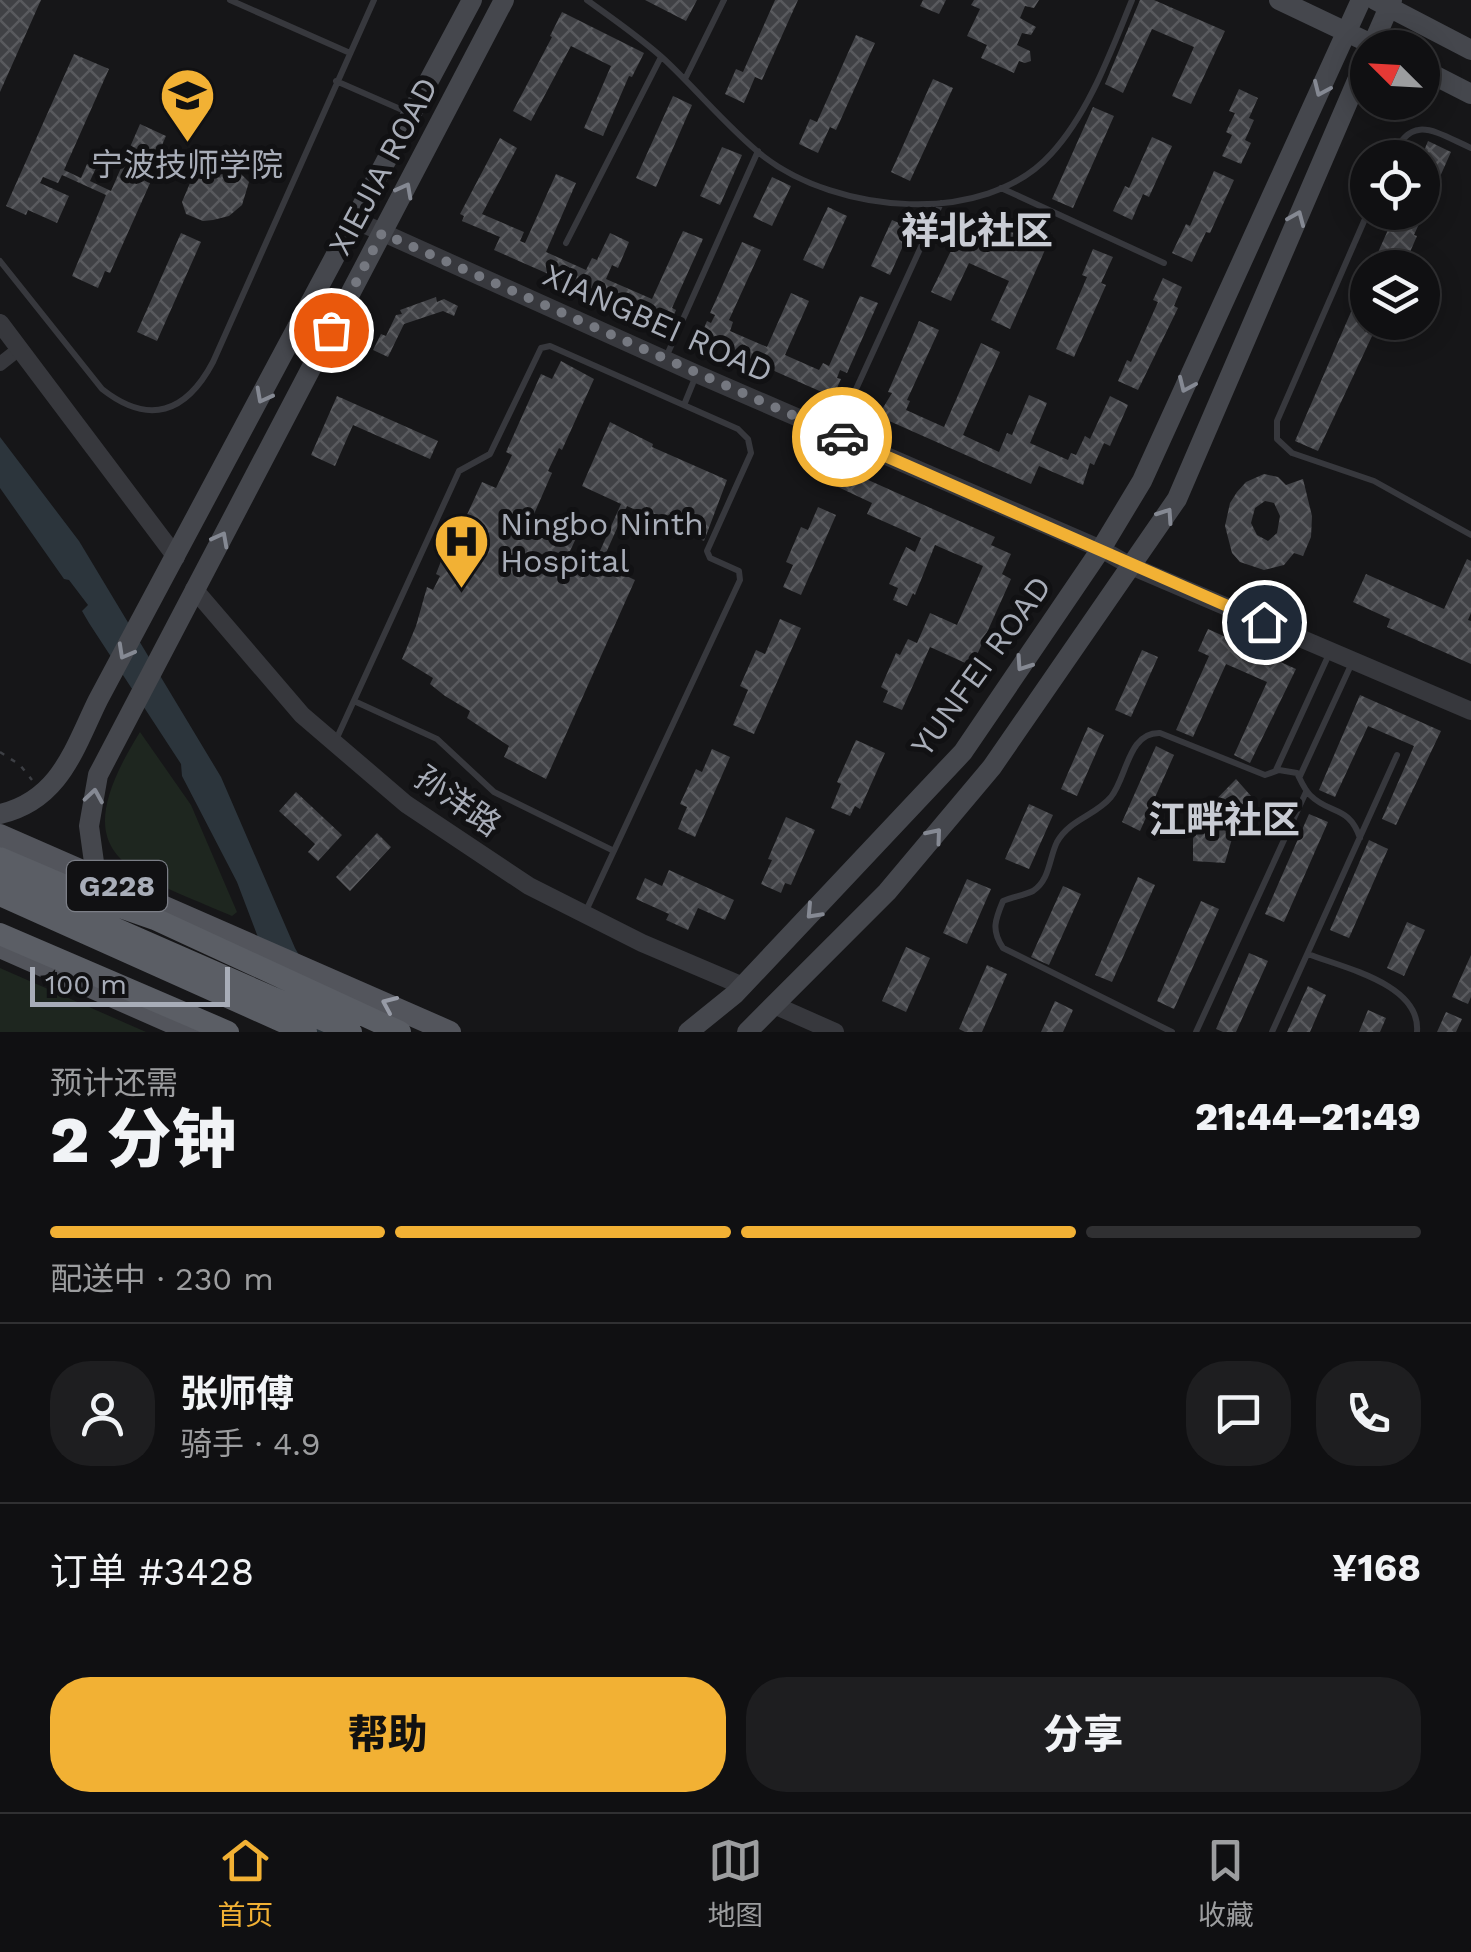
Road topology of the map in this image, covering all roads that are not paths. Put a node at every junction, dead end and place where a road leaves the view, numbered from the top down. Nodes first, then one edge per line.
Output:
1 (230, 0) edge
2 (374, 0) edge
3 (472, 0) edge
4 (504, 0) edge
5 (587, 0) edge
6 (724, 0) edge
7 (1132, 0) edge
8 (1279, 0) edge
9 (1361, 0) edge
10 (1385, 2) edge
11 (1377, 30) edge
12 (1347, 32) junction
13 (1350, 34) edge
14 (1471, 50) edge
15 (350, 53) junction
16 (661, 57) junction
17 (1440, 78) edge
18 (685, 79) junction
19 (336, 81) junction
20 (1471, 94) edge
21 (1350, 99) edge
22 (412, 115) junction
23 (1402, 140) edge
24 (1471, 148) edge
25 (758, 151) junction
26 (1000, 187) junction
27 (942, 202) junction
28 (357, 221) junction
29 (1360, 230) edge
30 (382, 233) junction
31 (566, 243) dead end
32 (0, 261) edge
33 (1164, 263) dead end
34 (0, 323) edge
35 (19, 349) junction
36 (665, 360) junction
37 (0, 364) edge
38 (697, 374) junction
39 (684, 405) junction
40 (836, 434) junction
41 (1471, 535) edge
42 (1102, 549) junction
43 (176, 557) junction
44 (1135, 560) junction
45 (194, 590) junction
46 (1331, 651) junction
47 (1353, 660) junction
48 (354, 701) junction
49 (1471, 701) edge
50 (1471, 711) edge
51 (335, 743) junction
52 (1397, 756) dead end
53 (1276, 770) junction
54 (1299, 778) junction
55 (1306, 792) junction
56 (0, 814) edge
57 (0, 835) edge
58 (1360, 838) junction
59 (614, 851) junction
60 (0, 858) edge
61 (96, 877) junction
62 (0, 878) edge
63 (0, 895) edge
64 (585, 914) junction
65 (0, 934) edge
66 (0, 947) edge
67 (1308, 954) junction
68 (743, 986) junction
69 (774, 1005) junction
70 (193, 1032) edge
71 (228, 1032) edge
72 (306, 1032) edge
73 (351, 1032) edge
74 (400, 1032) edge
75 (450, 1032) edge
76 (688, 1032) edge
77 (748, 1032) edge
78 (835, 1032) edge
79 (1172, 1032) edge
80 (1196, 1032) edge
81 (1272, 1032) edge
82 (1417, 1032) edge

1 - 15 lane
2 - 15 lane
3 - 22 main road, XIEJIA ROAD
30 -> 4 main road, XIEJIA ROAD
5 - 16 lane
6 - 18 lane
7 - 26 lane
8 - 12 main road
9 - 12 main road, YUNFEI ROAD
10 - 11 main road, YUNFEI ROAD
10 - 14 main road
12 - 13 main road
12 -> 42 main road, YUNFEI ROAD
15 - 19 lane
16 - 18 lane
16 - 31 lane
17 - 20 main road
18 - 25 lane
19 - 22 lane
19 - 32 lane
44 -> 21 main road, YUNFEI ROAD
22 - 28 main road, XIEJIA ROAD
23 - 24 lane
25 - 27 lane
25 - 36 lane
26 - 27 lane
26 - 33 lane
27 - 40 lane
28 - 30 street, XIANGBEI ROAD
28 -> 43 main road, XIEJIA ROAD
29 - 41 lane
30 - 36 street, XIANGBEI ROAD
45 -> 30 main road, XIEJIA ROAD
34 - 35 street
35 - 37 street
35 - 43 street
36 - 38 street, XIANGBEI ROAD
38 - 39 lane
38 - 40 street, XIANGBEI ROAD
39 - 48 lane
39 - 59 lane
40 - 42 street, XIANGBEI ROAD
42 - 44 street, XIANGBEI ROAD
42 -> 68 main road, YUNFEI ROAD
43 -> 56 main road, XIEJIA ROAD
44 - 46 street, XIANGBEI ROAD
44 - 49 street, XIANGBEI ROAD
69 -> 44 main road, YUNFEI ROAD
45 - 51 street, 孙洋路
61 -> 45 main road, XIEJIA ROAD
46 - 47 street, XIANGBEI ROAD
46 - 53 lane
47 - 50 street, XIANGBEI ROAD
47 - 54 lane
48 - 51 lane
48 - 59 lane
51 - 64 street, 孙洋路
52 - 58 lane
53 - 54 lane
53 - 79 lane
54 - 55 lane
55 - 58 lane
55 - 80 lane
57 - 61 main road, G228
58 - 67 lane
59 - 64 lane
60 - 74 highway
75 -> 61 main road, G228
62 - 73 highway
63 - 72 highway
64 - 68 street, 孙洋路
65 - 71 highway
66 - 70 main road
67 - 81 lane
67 - 82 lane
68 - 76 main road, YUNFEI ROAD
69 - 77 main road, YUNFEI ROAD
69 - 78 street

